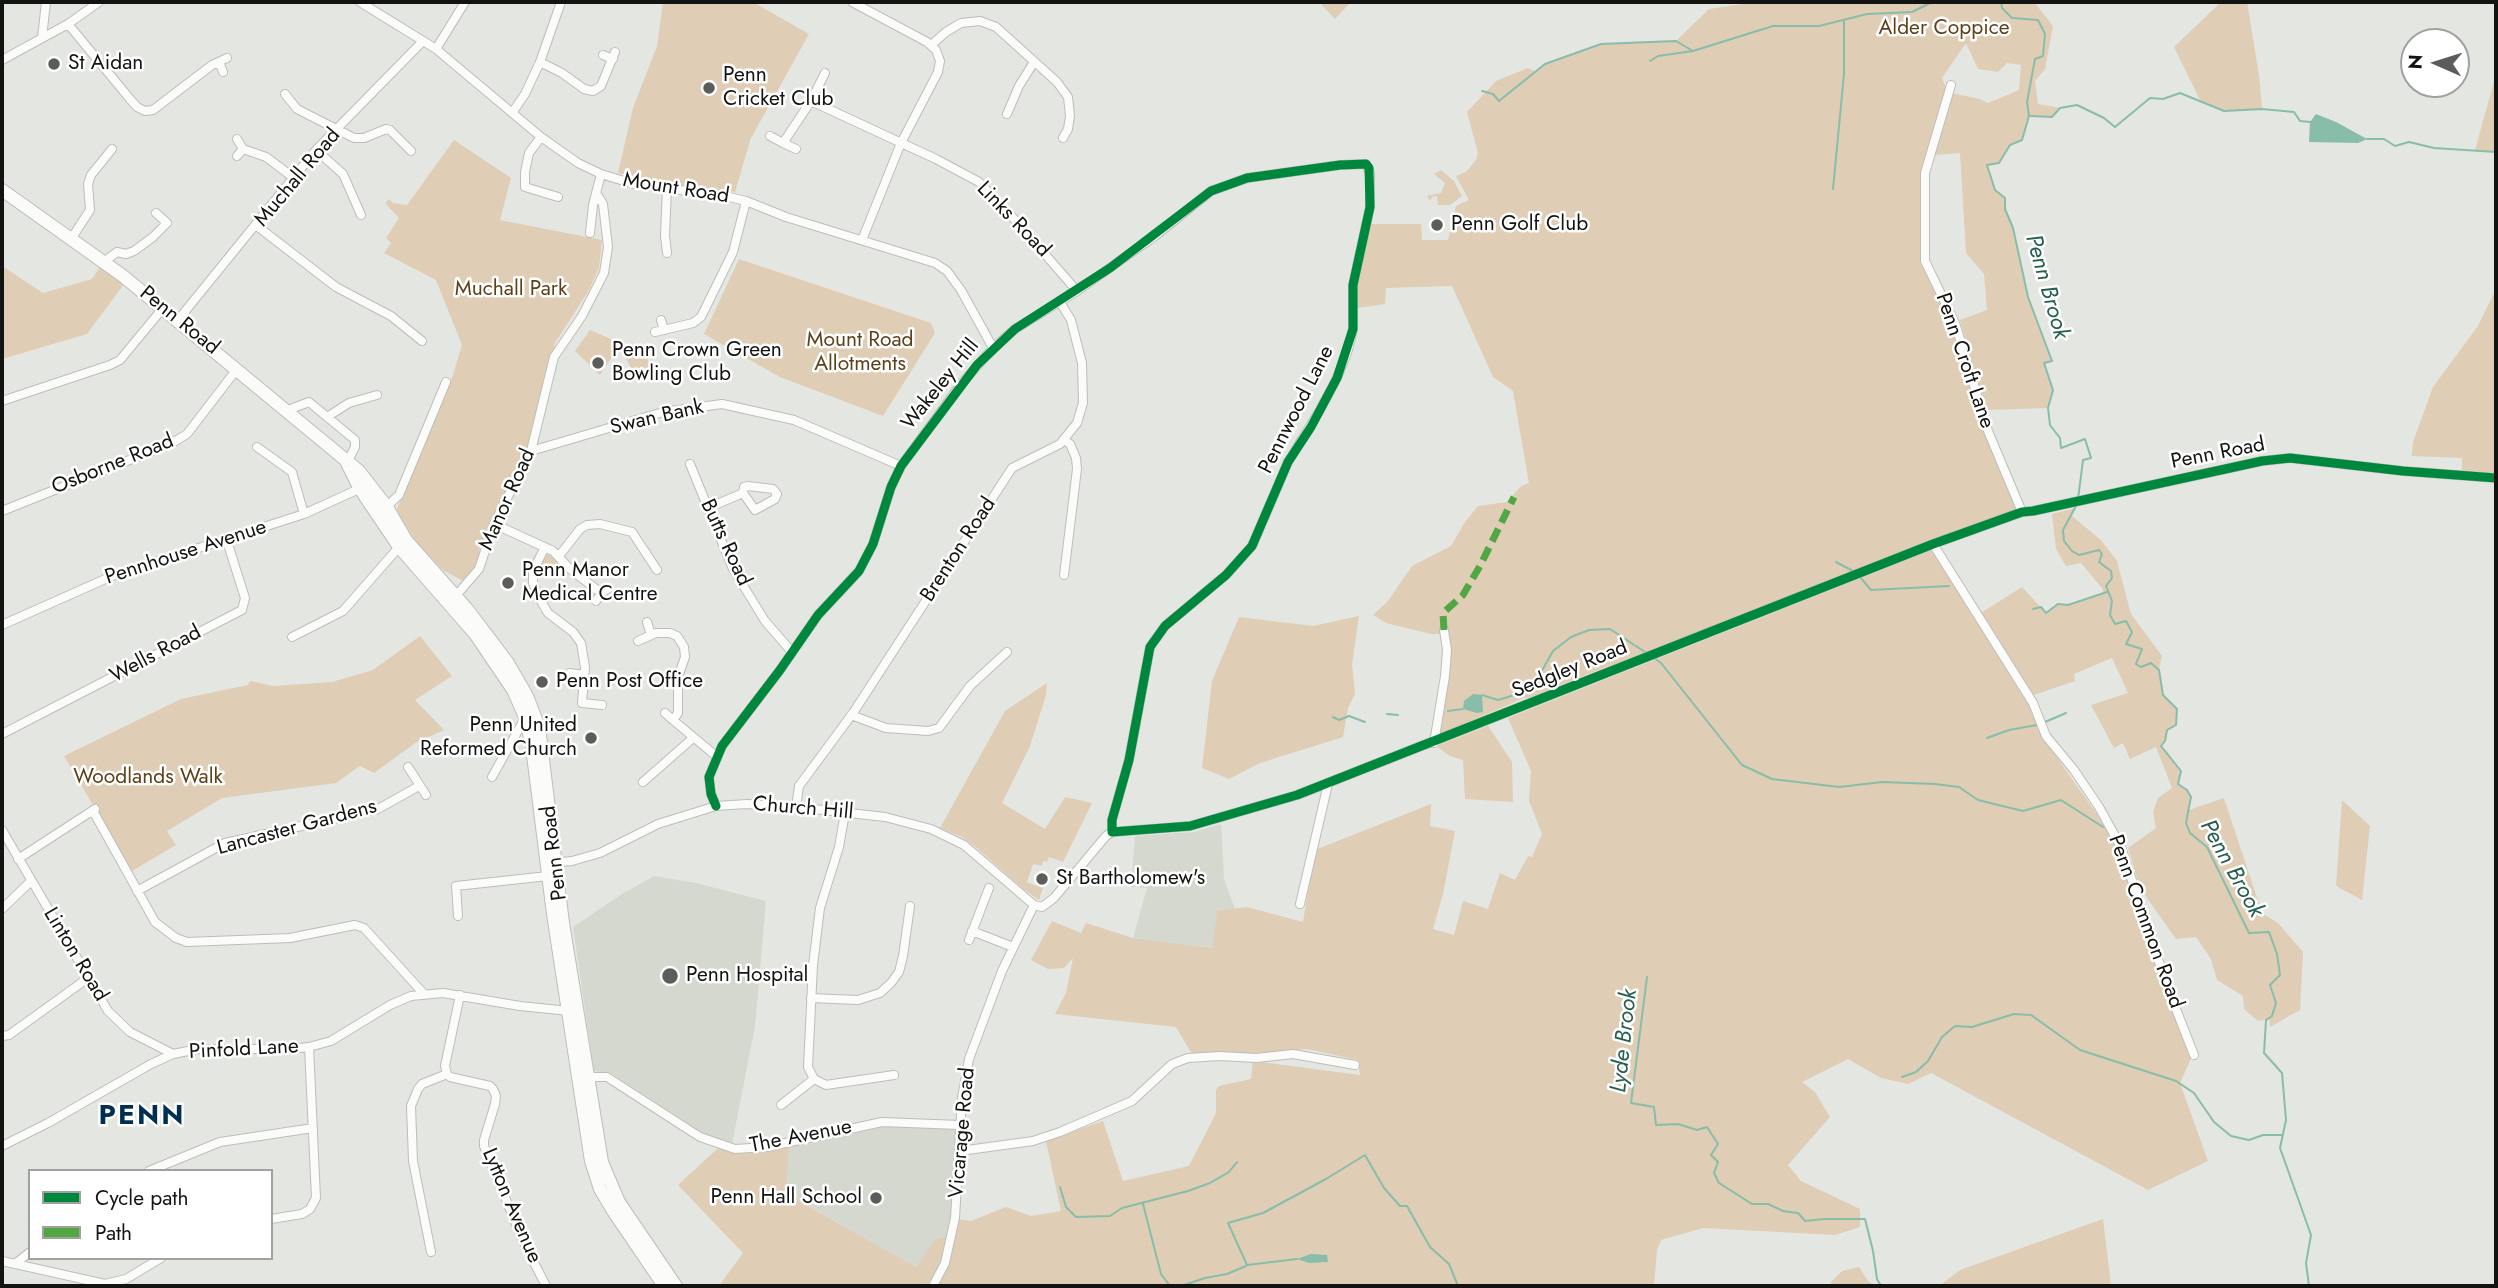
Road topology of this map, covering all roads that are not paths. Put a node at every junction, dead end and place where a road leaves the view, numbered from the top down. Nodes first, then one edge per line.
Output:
1 (46, 2) edge
2 (99, 2) edge
3 (359, 2) edge
4 (465, 2) edge
5 (561, 2) edge
6 (852, 2) edge
7 (68, 24) junction
8 (42, 38) junction
9 (423, 41) junction
10 (930, 45) junction
11 (436, 49) junction
12 (603, 55) dead end
13 (2, 60) edge
14 (540, 62) junction
15 (1034, 62) junction
16 (223, 72) dead end
17 (825, 73) dead end
18 (811, 78) dead end
19 (820, 83) junction
20 (1951, 85) dead end
21 (285, 94) dead end
22 (811, 101) junction
23 (512, 113) junction
24 (1007, 114) dead end
25 (338, 129) junction
26 (770, 136) dead end
27 (541, 137) junction
28 (1063, 138) dead end
29 (237, 139) dead end
30 (783, 143) junction
31 (901, 143) junction
32 (112, 149) dead end
33 (796, 149) dead end
34 (316, 150) junction
35 (411, 152) dead end
36 (1366, 164) joint
37 (601, 174) junction
38 (294, 178) junction
39 (667, 188) junction
40 (2, 190) edge
41 (596, 193) junction
42 (558, 197) dead end
43 (746, 201) junction
44 (156, 212) dead end
45 (361, 215) dead end
46 (592, 215) junction
47 (604, 216) junction
48 (257, 226) junction
49 (590, 233) dead end
50 (71, 239) junction
51 (862, 240) junction
52 (667, 253) dead end
53 (104, 262) junction
54 (1077, 291) junction
55 (1060, 302) junction
56 (163, 308) junction
57 (178, 320) junction
58 (661, 320) dead end
59 (422, 341) dead end
60 (993, 348) junction
61 (237, 369) junction
62 (446, 382) dead end
63 (377, 395) dead end
64 (2, 401) edge
65 (288, 410) junction
66 (327, 417) junction
67 (1064, 440) junction
68 (257, 447) dead end
69 (531, 451) junction
70 (347, 463) junction
71 (690, 464) dead end
72 (901, 466) junction
73 (2496, 478) edge
74 (364, 485) junction
75 (743, 493) dead end
76 (708, 508) junction
77 (2, 510) edge
78 (382, 511) junction
79 (2033, 511) joint
80 (2022, 512) junction
81 (304, 514) junction
82 (494, 524) junction
83 (226, 538) junction
84 (1933, 544) junction
85 (399, 547) junction
86 (545, 547) junction
87 (559, 556) junction
88 (657, 570) dead end
89 (1063, 578) dead end
90 (602, 594) dead end
91 (452, 600) junction
92 (647, 622) dead end
93 (2, 625) edge
94 (1444, 630) dead end
95 (301, 633) junction
96 (651, 635) junction
97 (292, 637) dead end
98 (638, 641) dead end
99 (305, 643) dead end
100 (792, 652) junction
101 (1007, 652) dead end
102 (570, 673) dead end
103 (584, 675) junction
104 (602, 705) dead end
105 (664, 713) dead end
106 (851, 715) junction
107 (525, 717) junction
108 (673, 720) junction
109 (2, 734) edge
110 (693, 738) junction
111 (1434, 743) junction
112 (716, 756) junction
113 (408, 767) dead end
114 (492, 777) dead end
115 (643, 782) dead end
116 (1328, 784) junction
117 (419, 786) junction
118 (426, 795) dead end
119 (716, 806) junction
120 (796, 807) junction
121 (845, 813) junction
122 (2, 830) edge
123 (1112, 832) junction
124 (18, 859) junction
125 (550, 867) junction
126 (31, 881) junction
127 (137, 891) junction
128 (975, 892) dead end
129 (1300, 904) dead end
130 (1038, 906) junction
131 (2, 909) edge
132 (898, 913) dead end
133 (458, 916) dead end
134 (1013, 947) junction
135 (88, 978) junction
136 (424, 994) junction
137 (460, 995) junction
138 (811, 999) junction
139 (573, 1011) junction
140 (2, 1036) edge
141 (309, 1046) junction
142 (173, 1054) junction
143 (2194, 1055) dead end
144 (1354, 1065) dead end
145 (447, 1074) junction
146 (894, 1075) dead end
147 (583, 1077) junction
148 (884, 1077) junction
149 (814, 1079) junction
150 (885, 1086) dead end
151 (781, 1105) dead end
152 (960, 1125) junction
153 (313, 1128) junction
154 (2, 1146) edge
155 (960, 1151) junction
156 (154, 1169) edge
157 (273, 1219) edge
158 (431, 1252) dead end
159 (28, 1254) edge
160 (158, 1260) edge
161 (2, 1261) edge
162 (15, 1264) junction
163 (546, 1286) edge
164 (664, 1286) edge
165 (676, 1286) edge
166 (933, 1286) edge

1 - 8 street
2 - 7 street
3 - 9 street, Mount Road
4 - 11 street
5 - 14 street
6 - 10 street
7 - 8 street
7 - 16 street
8 - 13 street
9 - 11 street, Mount Road
9 - 25 street, Muchall Road
10 - 15 street
10 - 31 street
11 - 23 street, Mount Road
12 - 14 street
14 - 23 street
15 - 24 street
15 - 28 street
17 - 19 street
18 - 19 street
19 - 22 street
20 - 80 street, Penn Croft Lane
21 - 25 street
22 - 30 street
22 - 31 street, Links Road
23 - 27 street, Mount Road
25 - 34 street, Muchall Road
25 - 35 street
26 - 30 street
27 - 37 street, Mount Road
27 - 42 street
29 - 38 street
30 - 33 street
31 - 51 street
31 - 54 street, Links Road
32 - 50 street
34 - 38 street, Muchall Road
34 - 45 street
36 - 54 street, Wakeley Hill
36 - 123 street, Pennwood Lane
37 - 39 street, Mount Road
37 - 41 street
38 - 48 street, Muchall Road
39 - 43 street, Mount Road
39 - 52 street
40 - 50 highway, Penn Road
41 - 46 street
41 - 47 street, Manor Road
43 - 51 street, Mount Road
43 - 58 street
44 - 53 street
46 - 47 street
46 - 49 street
47 - 69 street, Manor Road
48 - 57 street, Muchall Road
48 - 59 street
50 - 53 highway, Penn Road
51 - 60 street, Mount Road
53 - 56 highway, Penn Road
54 - 55 street, Wakeley Hill
55 - 60 street, Wakeley Hill
55 - 67 street, Brenton Road
56 - 57 highway, Penn Road
56 - 64 street
57 - 61 highway, Penn Road
60 - 72 street, Wakeley Hill
61 - 65 highway, Penn Road
61 - 77 street, Osborne Road
62 - 78 street
63 - 66 street
65 - 66 street
65 - 70 highway, Penn Road
66 - 70 street
67 - 89 street
67 - 106 street, Brenton Road
68 - 81 street
69 - 72 street, Swan Bank
69 - 82 street, Manor Road
70 - 74 highway, Penn Road
71 - 76 street, Butts Road
72 - 100 street, Wakeley Hill
73 - 79 street, Penn Road
74 - 78 highway, Penn Road
74 - 81 street, Pennhouse Avenue
75 - 76 street
76 - 100 street, Butts Road
78 - 85 highway, Penn Road
78 - 91 highway, Penn Road
79 - 80 street, Sedgley Road
80 - 84 street, Sedgley Road
81 - 83 street, Pennhouse Avenue
82 - 86 street
82 - 91 street, Manor Road
83 - 93 street, Pennhouse Avenue
83 - 109 street, Wells Road
84 - 111 street, Sedgley Road
84 - 143 street, Penn Common Road
85 - 91 highway, Penn Road
85 - 95 street
86 - 87 street
86 - 103 street
87 - 88 street
87 - 90 street
91 - 107 highway, Penn Road
91 - 125 highway, Penn Road
92 - 96 street
94 - 111 street
95 - 97 street
95 - 99 street
96 - 98 street
96 - 108 street
100 - 112 street, Wakeley Hill
101 - 106 street
102 - 103 street
103 - 104 street
105 - 108 street
106 - 120 street, Brenton Road
107 - 114 street
107 - 125 highway, Penn Road
108 - 110 street
110 - 112 street
110 - 115 street
111 - 116 street, Sedgley Road
112 - 119 street, Wakeley Hill
113 - 117 street
116 - 123 street, Sedgley Road
116 - 129 street
117 - 118 street
117 - 127 street, Lancaster Gardens
119 - 120 street, Church Hill
119 - 125 street, Church Hill
120 - 121 street, Church Hill
121 - 130 street, Church Hill
121 - 138 street
122 - 124 street, Linton Road
123 - 130 street, Vicarage Road
124 - 126 street, Linton Road
124 - 127 street
125 - 133 street, Church Hill
125 - 139 highway, Penn Road
126 - 131 street
126 - 135 street, Linton Road
127 - 136 street
128 - 134 street
130 - 134 street, Vicarage Road
132 - 138 street
134 - 152 street, Vicarage Road
135 - 140 street
135 - 142 street, Linton Road
136 - 137 street, Pinfold Lane
136 - 141 street, Pinfold Lane
137 - 139 street, Pinfold Lane
137 - 145 street
138 - 149 street
139 - 147 highway, Penn Road
141 - 142 street, Pinfold Lane
141 - 153 street
142 - 154 street, Pinfold Lane
144 - 155 street
145 - 158 street
145 - 163 street, Lytton Avenue
146 - 148 street
147 - 152 street, The Avenue
147 - 164 highway, Penn Road
147 - 165 highway, Penn Road
148 - 149 street
148 - 150 street
149 - 151 street
152 - 155 street, Vicarage Road
153 - 156 street
153 - 157 street
155 - 166 street, Vicarage Road
159 - 162 street
160 - 162 street
161 - 162 street

